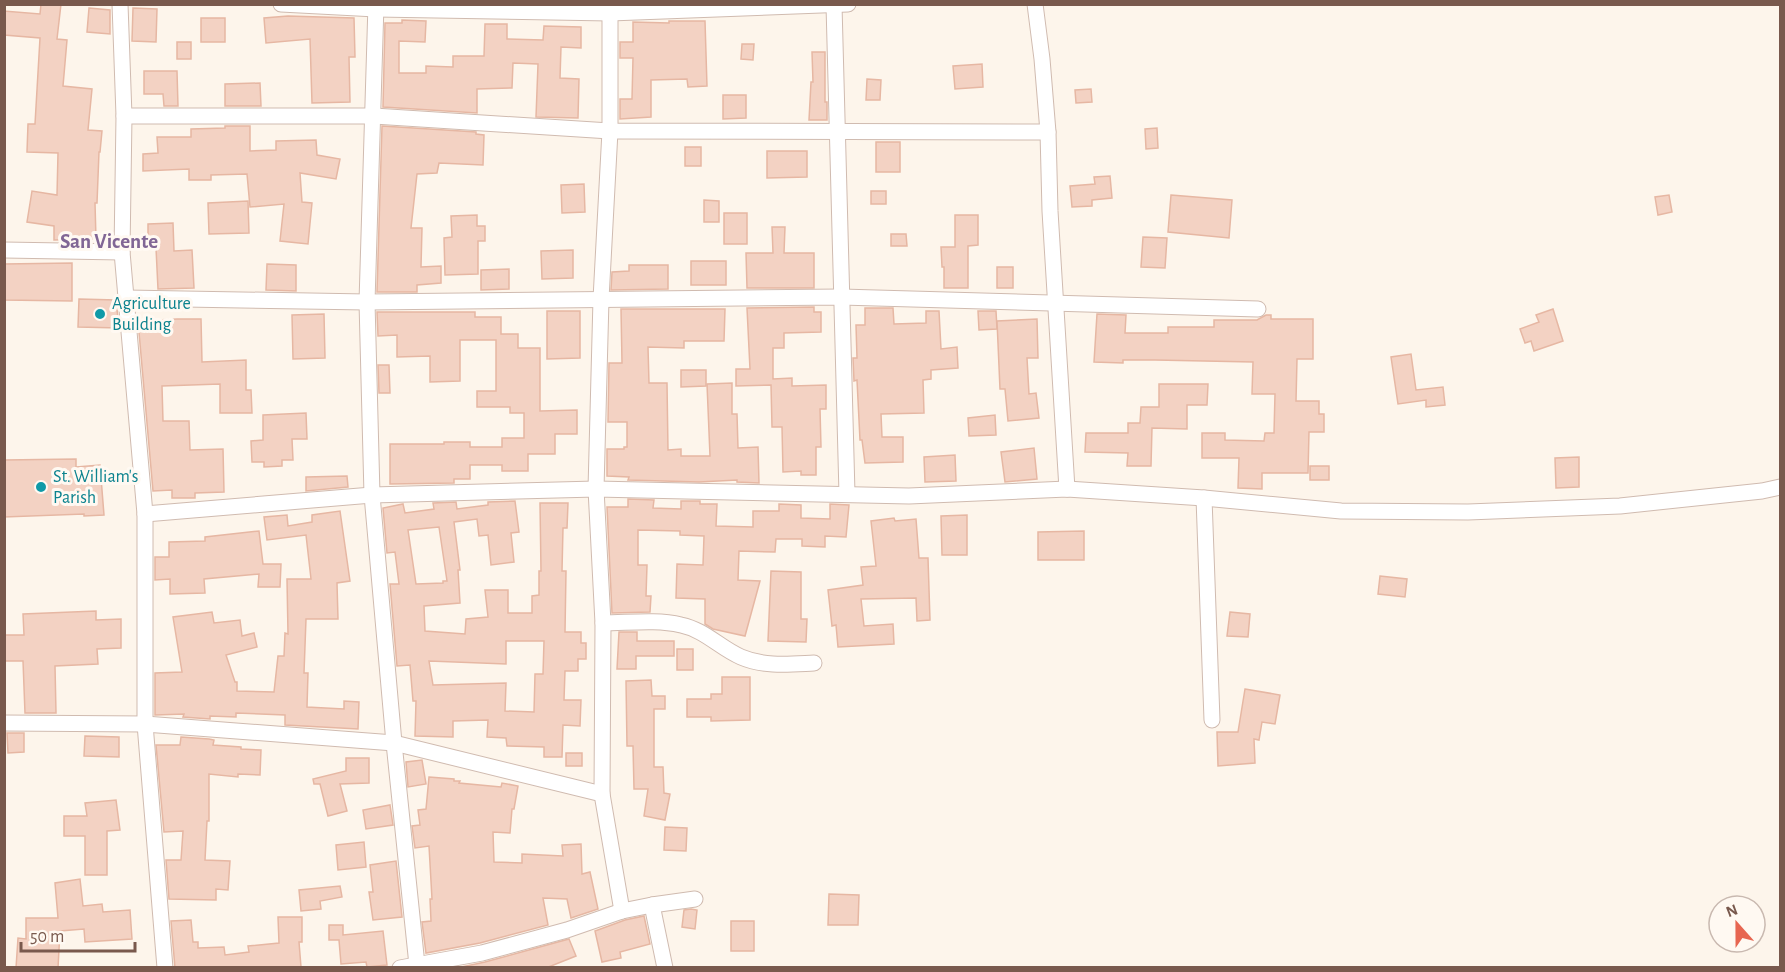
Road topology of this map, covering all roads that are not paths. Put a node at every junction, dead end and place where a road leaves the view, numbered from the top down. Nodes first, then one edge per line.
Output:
1 (120, 4) edge
2 (281, 4) edge
3 (848, 4) edge
4 (1035, 4) edge
5 (834, 5) edge
6 (376, 7) edge
7 (610, 9) edge
8 (124, 116) junction
9 (374, 116) junction
10 (610, 131) junction
11 (836, 132) junction
12 (1048, 132) junction
13 (4, 250) edge
14 (122, 252) junction
15 (841, 297) junction
16 (126, 298) junction
17 (601, 299) junction
18 (367, 302) junction
19 (1057, 302) junction
20 (1258, 309) dead end
21 (1780, 487) edge
22 (596, 489) junction
23 (1067, 489) junction
24 (847, 494) junction
25 (372, 495) junction
26 (1203, 498) junction
27 (145, 514) junction
28 (603, 623) junction
29 (814, 663) dead end
30 (1212, 720) dead end
31 (4, 723) edge
32 (145, 724) junction
33 (394, 743) junction
34 (602, 794) junction
35 (695, 899) dead end
36 (652, 905) junction
37 (622, 911) junction
38 (417, 965) junction
39 (165, 968) edge
40 (400, 968) edge
41 (666, 968) edge

1 - 8 street
2 - 6 street
3 - 5 street
4 - 12 street
5 - 7 street
5 - 11 street
6 - 7 street
6 - 9 street
7 - 10 street
8 - 9 street
8 - 14 street
9 - 10 street
9 - 18 street
10 - 11 street
10 - 17 street
11 - 12 street
11 - 15 street
12 - 19 street
13 - 14 street
14 - 16 street
15 - 17 street
15 - 19 street
15 - 24 street
16 - 18 street
16 - 27 street
17 - 18 street
17 - 22 street
18 - 25 street
19 - 20 street
19 - 23 street
21 - 26 street
22 - 24 street
22 - 25 street
22 - 28 street
23 - 24 street
23 - 26 street
25 - 27 street
25 - 33 street
26 - 30 street
27 - 32 street
28 - 29 street
28 - 34 street
31 - 32 street
32 - 33 street
32 - 39 street
33 - 34 street
33 - 38 street
34 - 37 street
35 - 36 street
36 - 37 street
36 - 41 street
37 - 38 street
38 - 40 street

